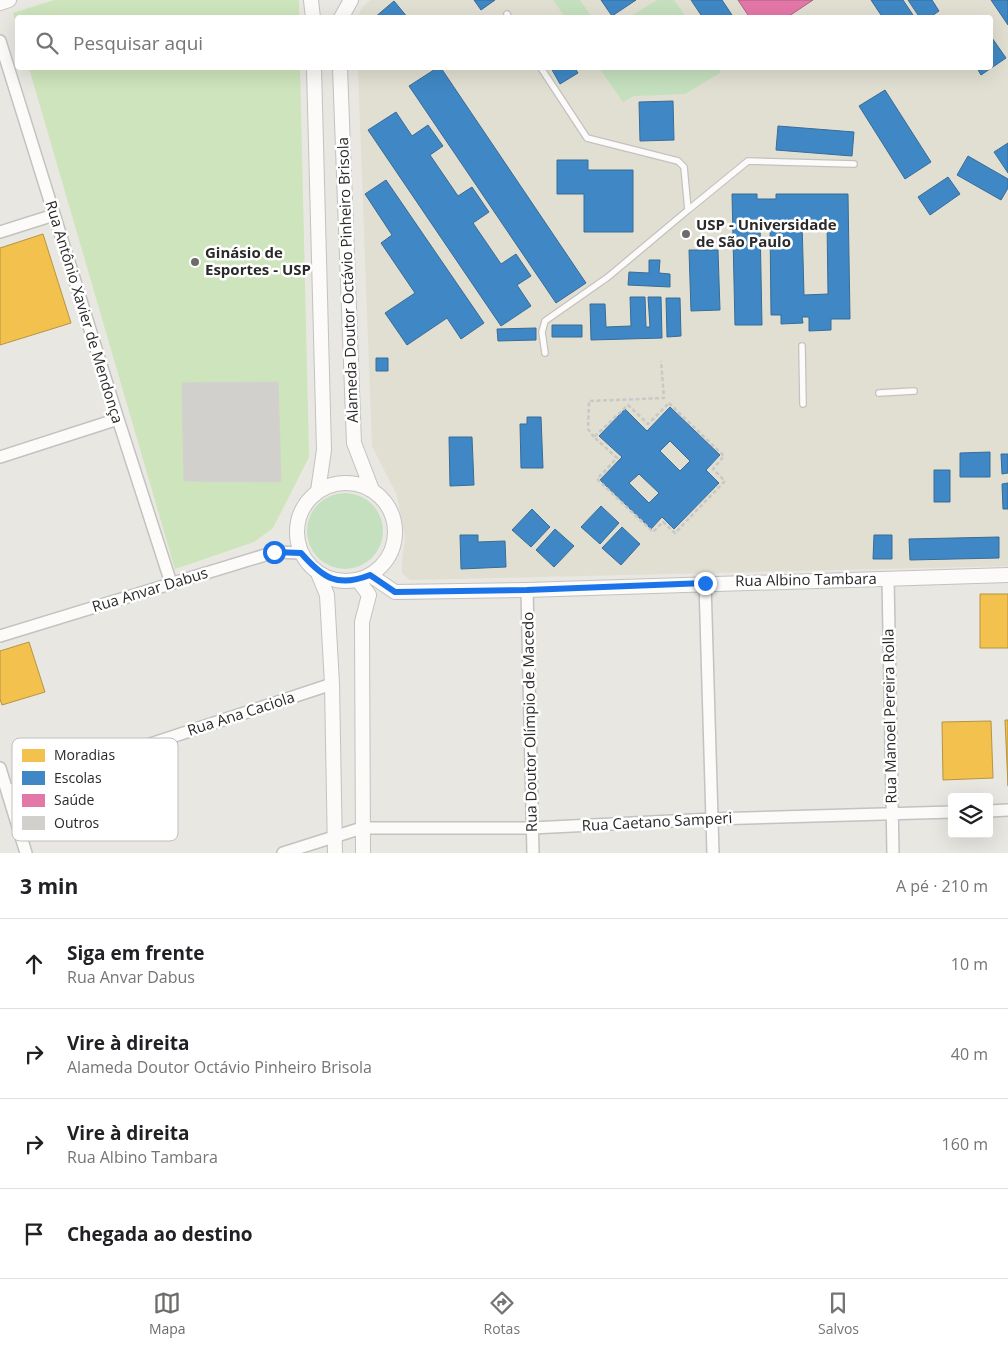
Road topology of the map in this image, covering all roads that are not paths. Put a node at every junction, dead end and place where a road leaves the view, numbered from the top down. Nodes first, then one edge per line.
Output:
1 (9, 0) edge
2 (311, 0) edge
3 (351, 0) edge
4 (0, 3) edge
5 (313, 15) edge
6 (343, 15) edge
7 (0, 40) edge
8 (314, 70) edge
9 (340, 70) edge
10 (542, 70) edge
11 (854, 164) dead end
12 (688, 210) junction
13 (54, 215) junction
14 (0, 232) edge
15 (802, 346) dead end
16 (545, 353) dead end
17 (914, 391) dead end
18 (879, 393) dead end
19 (803, 404) dead end
20 (118, 419) junction
21 (0, 457) edge
22 (372, 490) junction
23 (318, 491) junction
24 (301, 553) junction
25 (318, 573) junction
26 (1008, 575) edge
27 (364, 577) junction
28 (888, 578) junction
29 (171, 583) junction
30 (705, 583) junction
31 (527, 590) junction
32 (0, 636) edge
33 (332, 684) junction
34 (168, 738) edge
35 (0, 768) edge
36 (12, 790) edge
37 (8, 791) junction
38 (12, 805) edge
39 (993, 810) edge
40 (1008, 810) edge
41 (948, 812) edge
42 (891, 814) junction
43 (712, 819) junction
44 (362, 828) junction
45 (532, 828) junction
46 (334, 836) junction
47 (283, 853) edge
48 (335, 853) edge
49 (363, 853) edge
50 (533, 853) edge
51 (713, 853) edge
52 (893, 853) edge

1 - 4 street
2 - 5 street
3 - 6 street
7 - 13 street, Rua Antônio Xavier de Mendonça
8 - 23 street, Alameda Doutor Octávio Pinheiro Brisola
9 - 22 street, Alameda Doutor Octávio Pinheiro Brisola
10 - 12 lane
11 - 12 lane
12 - 16 lane
13 - 14 street
13 - 20 street, Rua Antônio Xavier de Mendonça
15 - 19 lane
17 - 18 lane
20 - 21 street
20 - 29 street, Rua Antônio Xavier de Mendonça
22 - 23 street
22 - 27 street, Alameda Doutor Octávio Pinheiro Brisola
23 - 24 street
24 - 25 street
24 - 29 street, Rua Anvar Dabus
25 - 27 street
25 - 33 street
26 - 28 street, Rua Albino Tambara
27 - 31 street, Rua Albino Tambara
27 - 44 street
28 - 30 street, Rua Albino Tambara
28 - 42 street, Rua Manoel Pereira Rolla
29 - 32 street, Rua Anvar Dabus
30 - 31 street, Rua Albino Tambara
30 - 43 street
31 - 45 street, Rua Doutor Olímpio de Macedo
33 - 34 street, Rua Ana Caciola
33 - 46 street
35 - 37 street
36 - 37 street, Rua Ana Caciola
37 - 38 street
39 - 40 street
41 - 42 street, Rua Caetano Samperi
42 - 43 street, Rua Caetano Samperi
42 - 52 street, Rua Manoel Pereira Rolla
43 - 45 street, Rua Caetano Samperi
43 - 51 street
44 - 45 street, Rua Caetano Samperi
44 - 46 street, Rua Caetano Samperi
44 - 49 street
45 - 50 street, Rua Doutor Olímpio de Macedo
46 - 47 street, Rua Caetano Samperi
46 - 48 street

